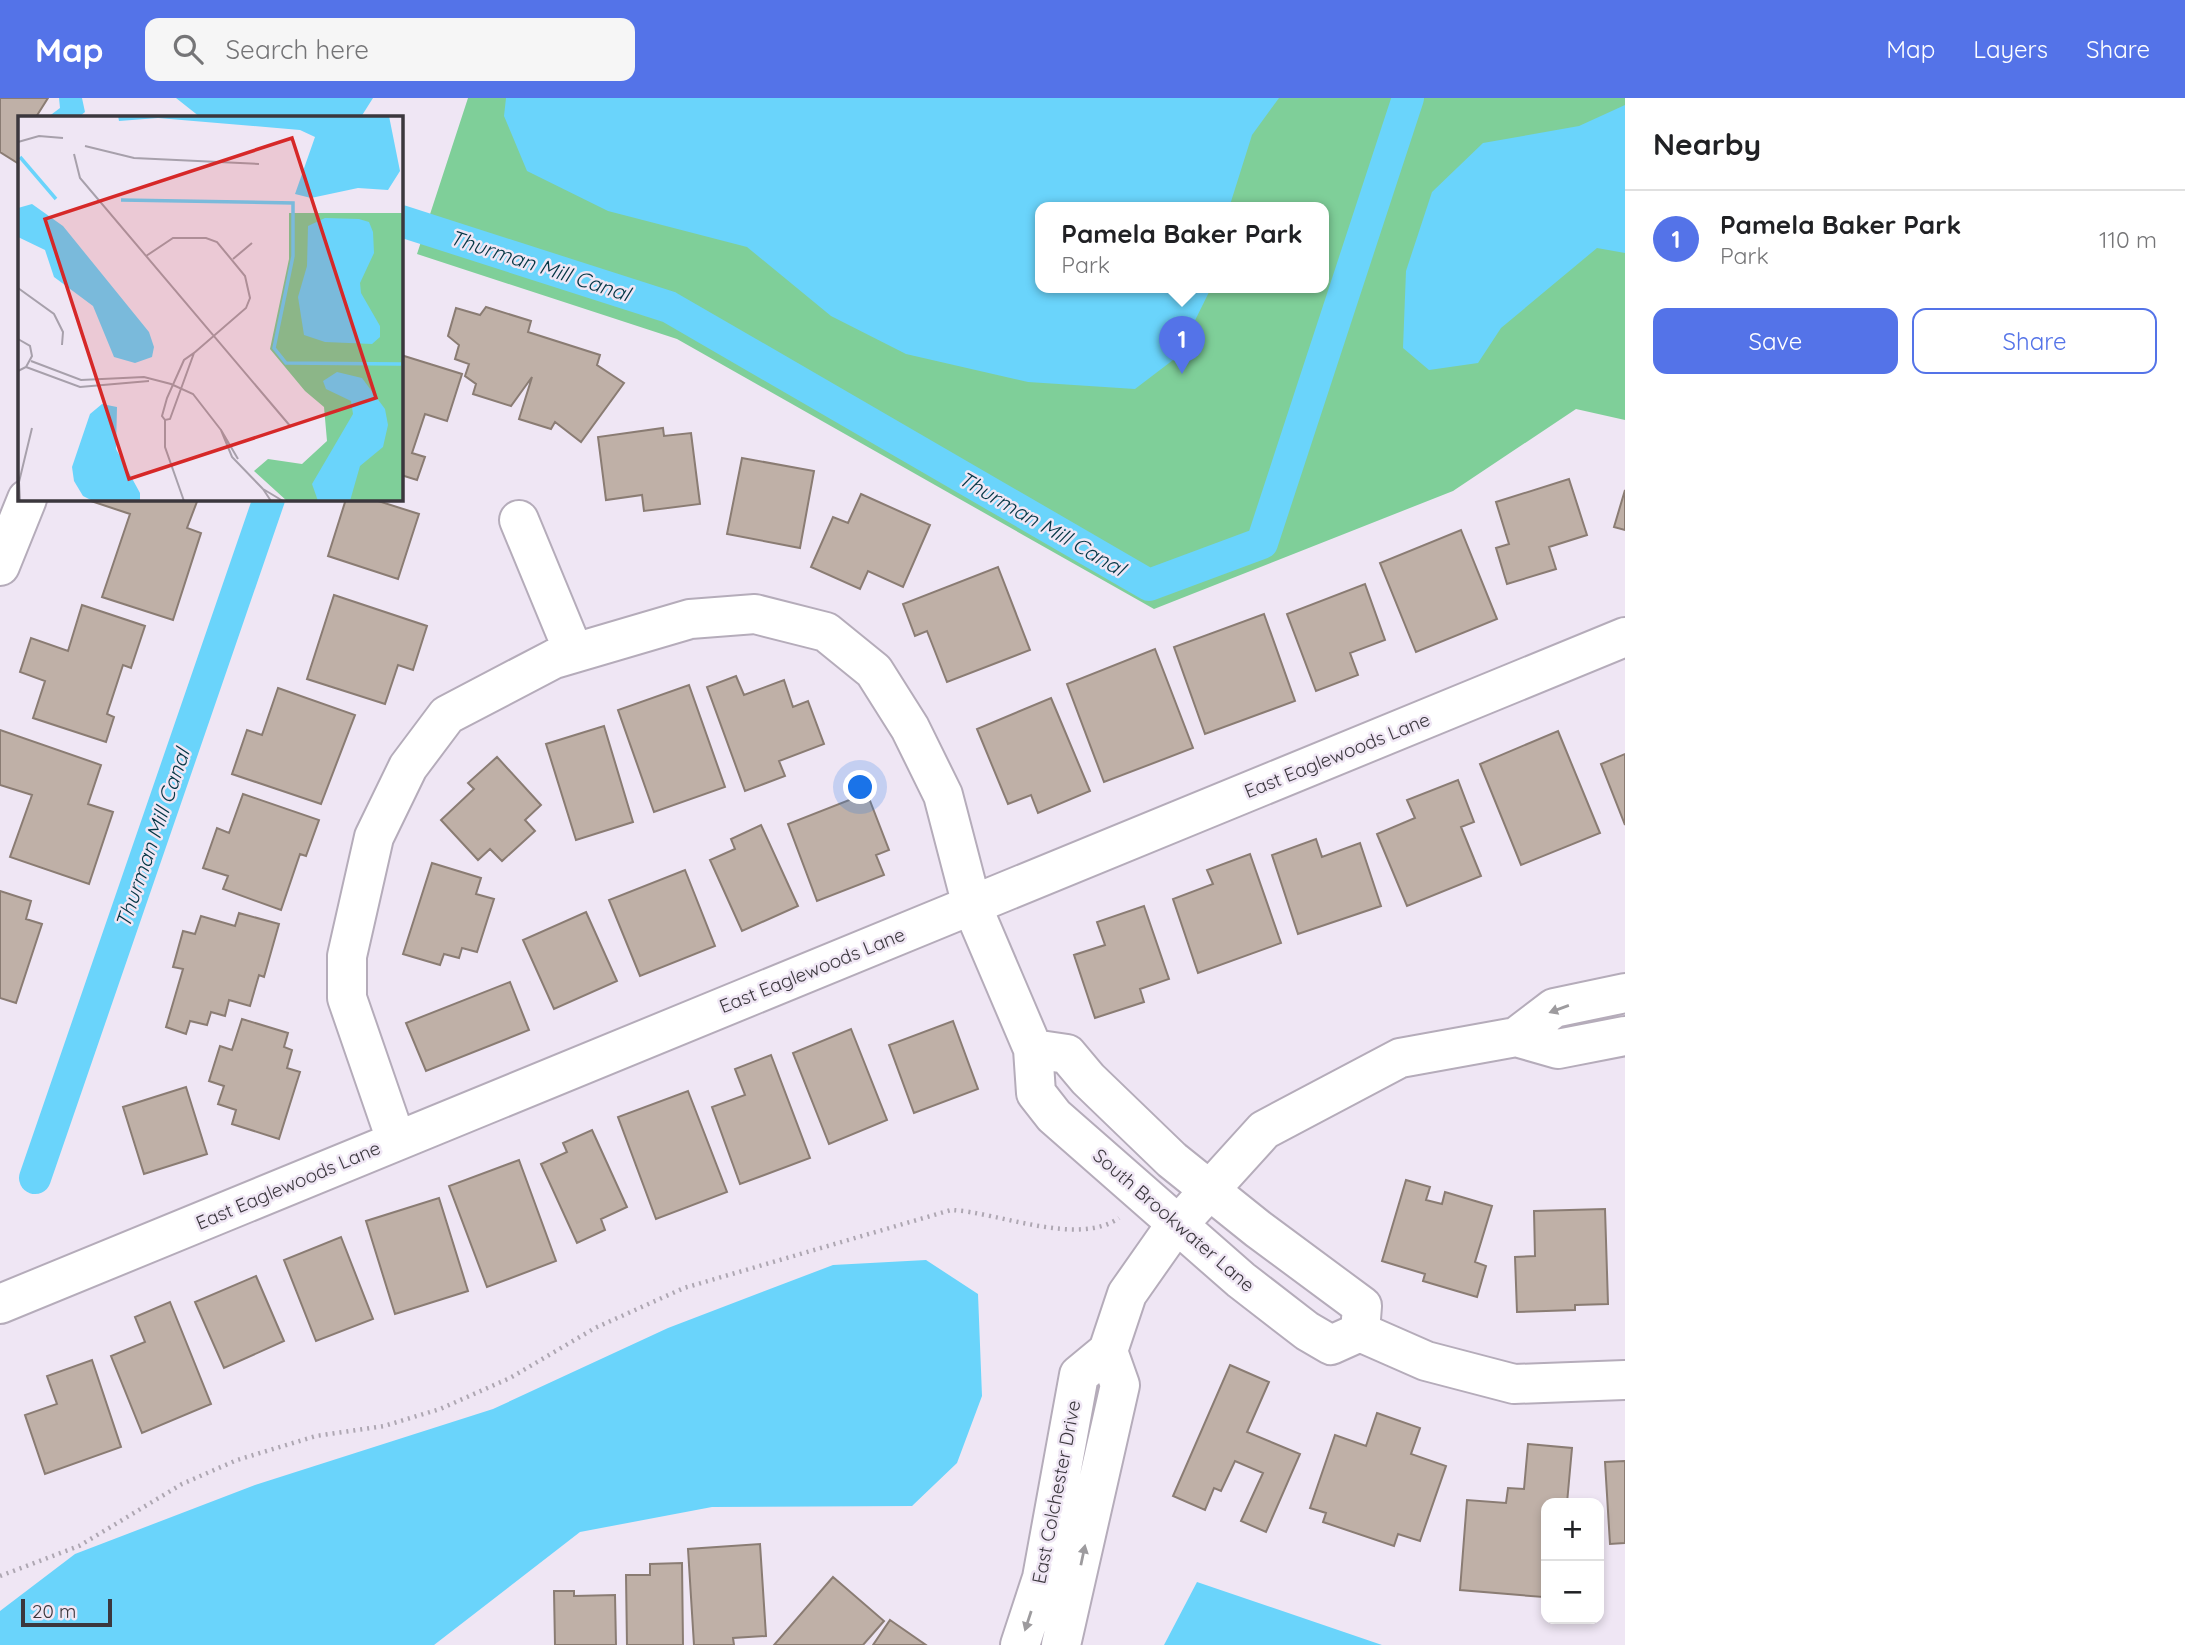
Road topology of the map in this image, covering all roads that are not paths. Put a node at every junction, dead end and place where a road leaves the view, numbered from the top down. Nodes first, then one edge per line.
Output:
1 (27, 500) edge
2 (519, 520) dead end
3 (0, 566) edge
4 (1625, 637) edge
5 (574, 653) junction
6 (972, 906) junction
7 (1625, 993) edge
8 (1625, 1036) edge
9 (1516, 1037) junction
10 (1033, 1049) junction
11 (396, 1140) junction
12 (1210, 1190) junction
13 (1178, 1225) junction
14 (0, 1304) edge
15 (1360, 1332) junction
16 (1108, 1351) junction
17 (1625, 1380) edge
18 (1020, 1645) edge
19 (1061, 1645) edge

1 - 3 street
2 - 5 street
4 - 6 street, East Eaglewoods Lane
5 - 6 street, South Brookwater Lane
5 - 11 street, South Brookwater Lane
6 - 10 street, South Brookwater Lane
6 - 11 street, East Eaglewoods Lane
7 -> 9 street
8 - 9 street
9 - 12 street
10 - 12 street
10 - 13 street, South Brookwater Lane
11 - 14 street, East Eaglewoods Lane
12 - 13 street
12 - 15 street
13 - 15 street, South Brookwater Lane
13 - 16 street
15 - 17 street
16 -> 18 street, East Colchester Drive
19 -> 16 street, East Colchester Drive

